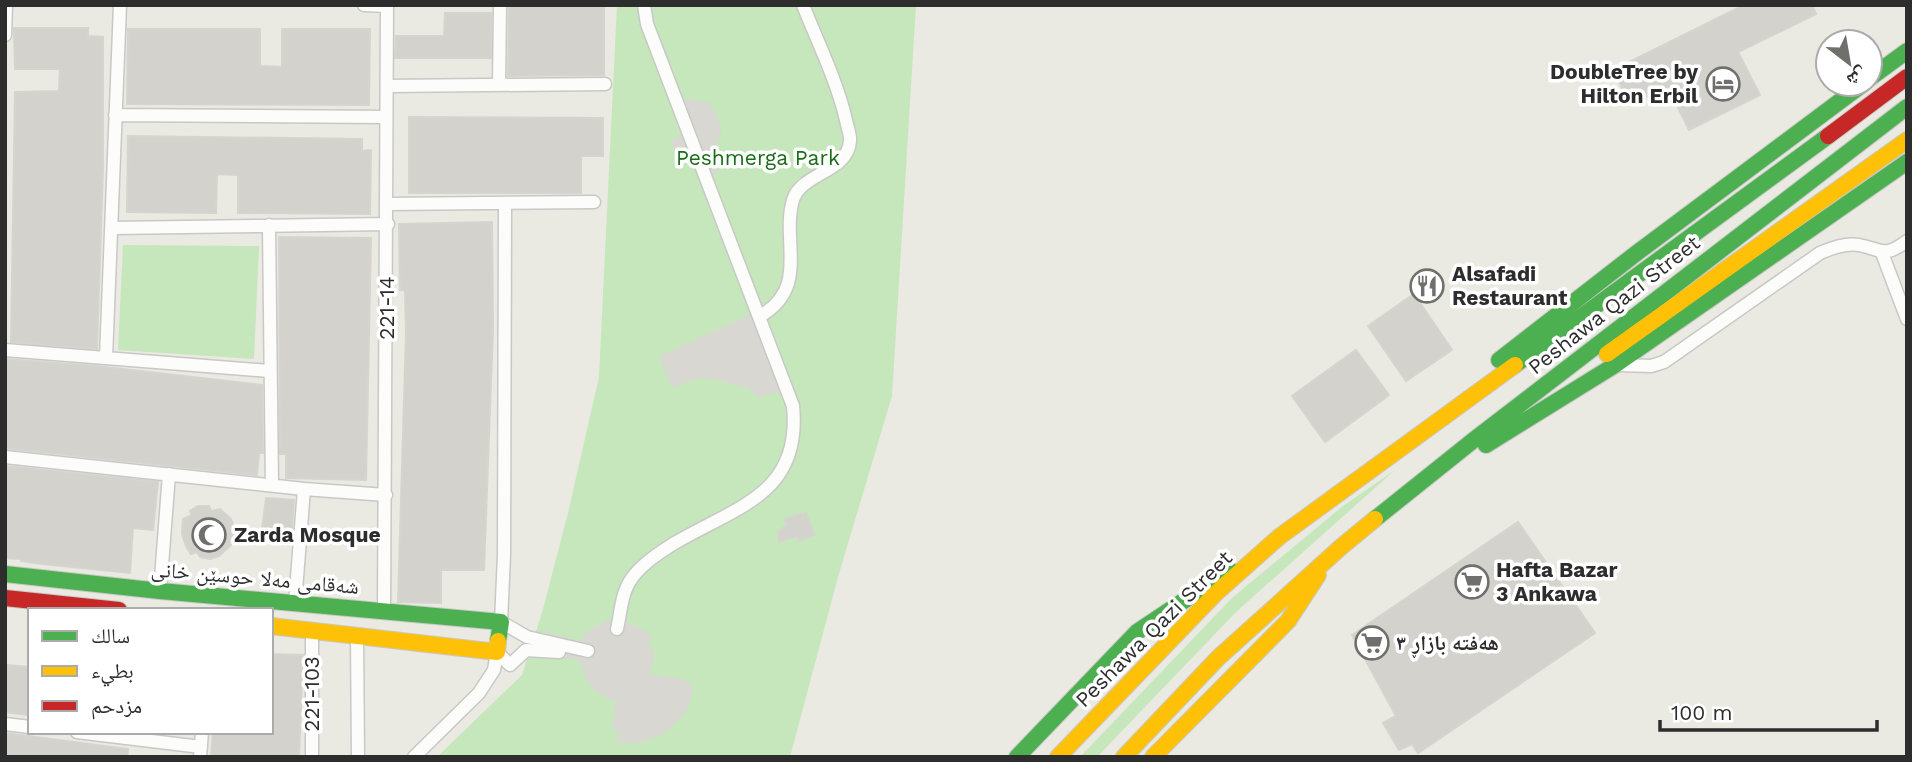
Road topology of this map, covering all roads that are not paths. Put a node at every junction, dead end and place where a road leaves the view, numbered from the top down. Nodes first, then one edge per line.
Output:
1 (6, 5) edge
2 (120, 5) edge
3 (364, 5) edge
4 (387, 5) edge
5 (500, 5) edge
6 (644, 5) edge
7 (803, 5) edge
8 (5, 35) edge
9 (1907, 51) edge
10 (1884, 68) edge
11 (1907, 77) edge
12 (499, 85) junction
13 (606, 85) dead end
14 (387, 86) junction
15 (1844, 98) edge
16 (1907, 107) edge
17 (115, 114) junction
18 (386, 117) junction
19 (1907, 140) edge
20 (1907, 162) edge
21 (594, 202) dead end
22 (388, 204) junction
23 (505, 204) junction
24 (388, 224) junction
25 (269, 225) junction
26 (112, 228) junction
27 (1907, 241) edge
28 (1882, 253) junction
29 (760, 316) junction
30 (1907, 319) edge
31 (5, 350) edge
32 (106, 358) junction
33 (1615, 365) junction
34 (269, 371) junction
35 (1478, 450) junction
36 (5, 457) edge
37 (169, 474) junction
38 (272, 485) junction
39 (1350, 485) junction
40 (304, 489) junction
41 (386, 495) junction
42 (1279, 537) junction
43 (1345, 544) junction
44 (5, 574) edge
45 (160, 591) junction
46 (5, 598) edge
47 (295, 604) junction
48 (100, 608) edge
49 (384, 612) junction
50 (501, 622) junction
51 (273, 626) edge
52 (617, 629) dead end
53 (312, 631) junction
54 (357, 636) junction
55 (382, 638) junction
56 (497, 652) junction
57 (5, 724) edge
58 (28, 727) edge
59 (89, 734) edge
60 (202, 734) edge
61 (201, 752) edge
62 (312, 757) edge
63 (358, 757) edge
64 (414, 757) edge
65 (1017, 757) edge
66 (1058, 757) edge
67 (1124, 757) edge
68 (1153, 757) edge

1 - 8 street
2 - 17 street
3 - 4 street
4 - 14 street, 221-14
5 - 12 street
6 - 29 street
7 - 29 street
9 - 10 main road
11 - 39 main road, Peshawa Qazi Street
12 - 13 street
12 - 14 street
14 - 18 street, 221-14
15 - 39 main road, Peshawa Qazi Street
16 - 43 main road, Peshawa Qazi Street
17 - 18 street
17 - 26 street
18 - 22 street, 221-14
19 - 35 main road, Peshawa Qazi Street
20 - 33 main road
21 - 23 street
22 - 23 street
22 - 24 street, 221-14
23 - 50 street
24 - 25 street
24 - 41 street, 221-14
25 - 26 street
25 - 34 street
26 - 32 street
27 - 28 street
28 - 30 street
28 - 33 street
29 - 52 street
31 - 32 street
32 - 34 street
33 - 35 main road
34 - 38 street
35 - 43 main road, Peshawa Qazi Street
36 - 37 street
37 - 38 street
37 - 45 street
38 - 40 street
39 - 42 main road, Peshawa Qazi Street
40 - 41 street
40 - 47 street
41 - 49 street, 221-14
42 - 65 main road
42 - 66 main road, Peshawa Qazi Street
43 - 67 main road, Peshawa Qazi Street
43 - 68 main road
44 - 45 main road, شەقامی مەلا حوسێن خانی
45 - 47 main road, شەقامی مەلا حوسێن خانی
46 - 48 main road
47 - 49 main road, شەقامی مەلا حوسێن خانی
49 - 50 main road, شەقامی مەلا حوسێن خانی
49 - 55 main road
50 - 56 main road
50 - 56 street
51 - 53 main road
53 - 54 main road
53 - 62 street, 221-103
54 - 55 main road
54 - 63 street
55 - 56 main road
56 - 64 street
57 - 58 street
59 - 61 street
60 - 61 street

